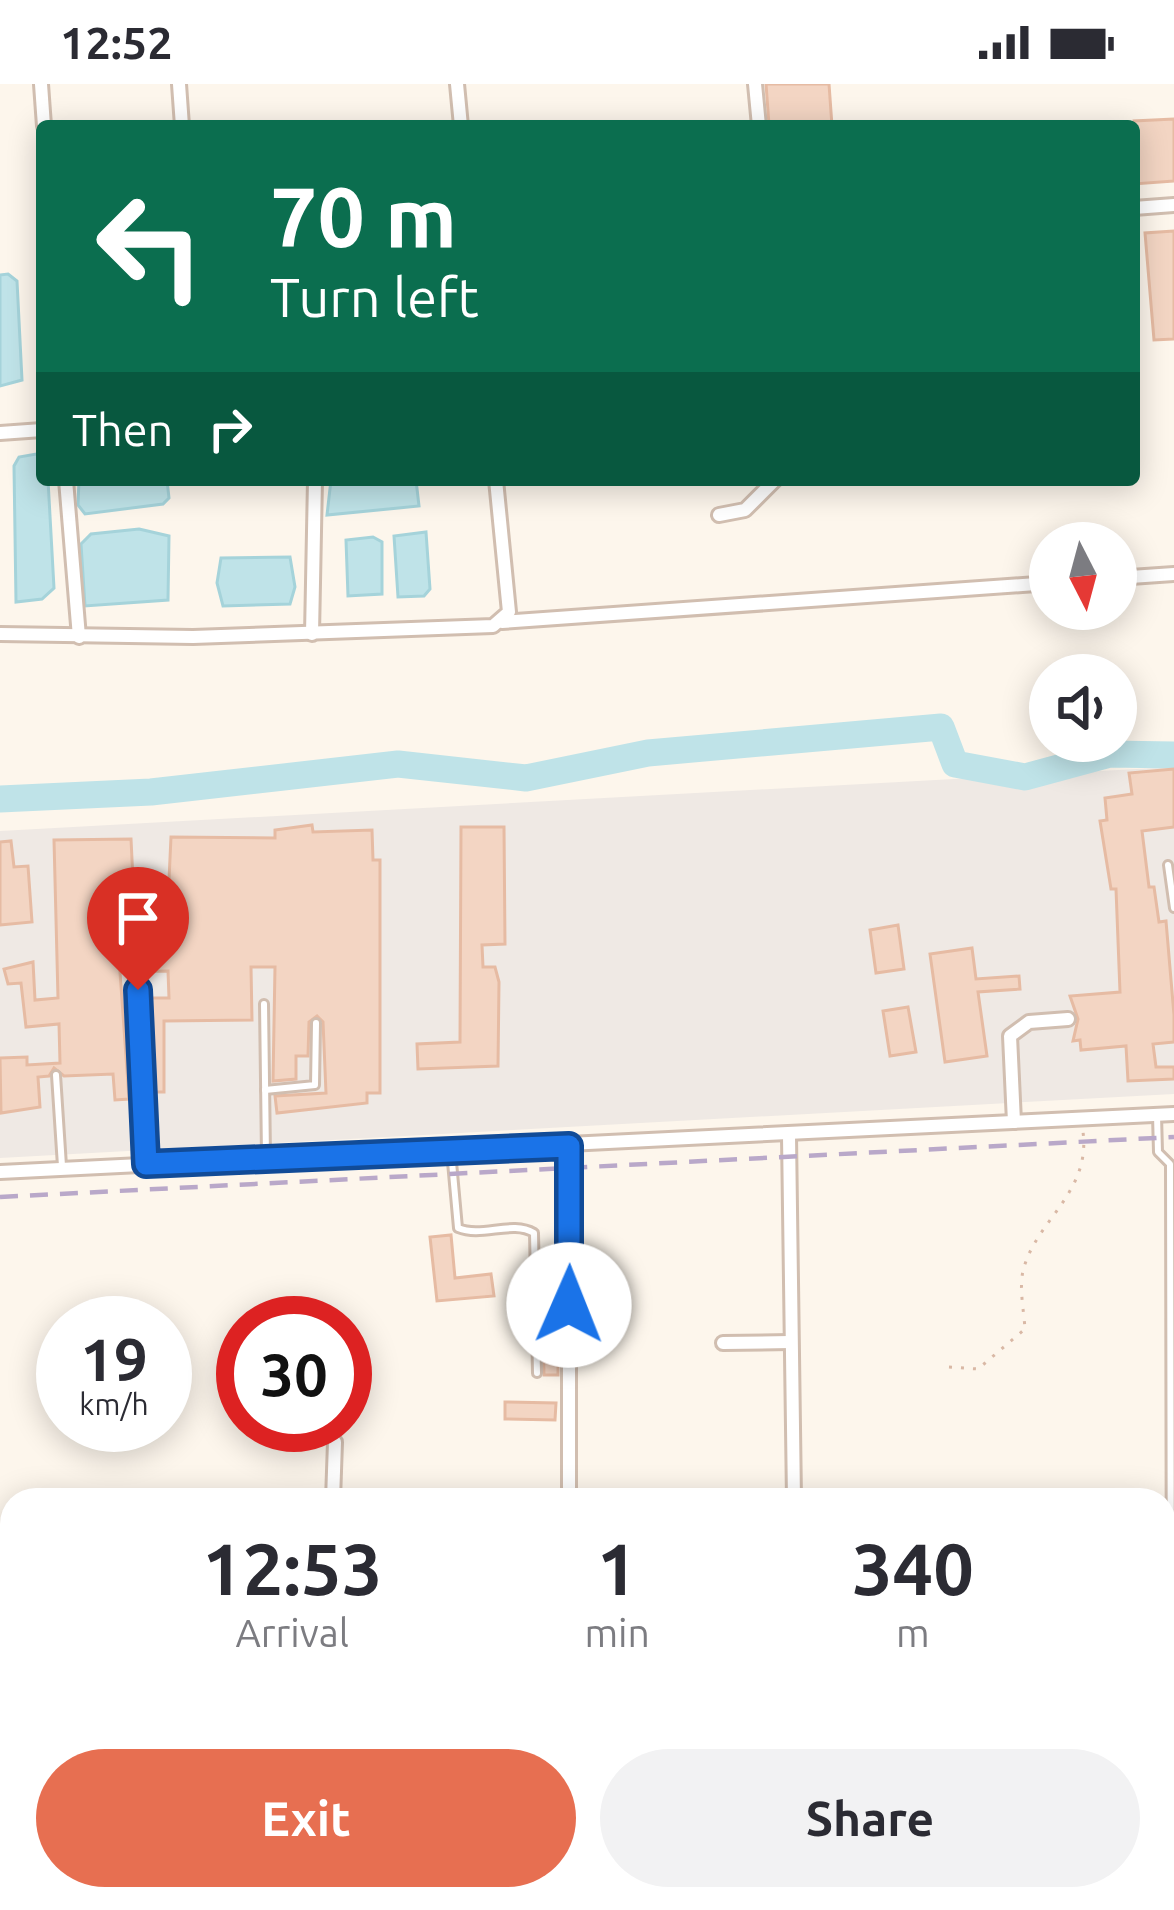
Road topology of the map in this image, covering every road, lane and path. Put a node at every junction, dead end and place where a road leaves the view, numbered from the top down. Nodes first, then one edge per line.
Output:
1 (41, 84) edge
2 (179, 84) edge
3 (457, 84) edge
4 (755, 84) edge
5 (44, 120) edge
6 (182, 120) edge
7 (460, 120) edge
8 (758, 120) edge
9 (1174, 205) edge
10 (1140, 208) edge
11 (36, 430) edge
12 (0, 433) edge
13 (66, 486) edge
14 (315, 486) edge
15 (497, 486) edge
16 (769, 486) edge
17 (719, 515) dead end
18 (1174, 574) edge
19 (1137, 577) edge
20 (1029, 584) edge
21 (502, 622) junction
22 (0, 634) edge
23 (312, 634) junction
24 (79, 637) junction
25 (1168, 865) dead end
26 (1174, 908) edge
27 (138, 990) dead end
28 (264, 1004) dead end
29 (1068, 1019) dead end
30 (316, 1023) dead end
31 (56, 1076) dead end
32 (265, 1090) junction
33 (1174, 1114) edge
34 (1157, 1115) junction
35 (1081, 1118) junction
36 (1014, 1122) junction
37 (789, 1136) junction
38 (569, 1146) junction
39 (452, 1151) junction
40 (266, 1159) junction
41 (146, 1164) junction
42 (63, 1169) junction
43 (0, 1172) edge
44 (790, 1342) junction
45 (723, 1343) dead end
46 (949, 1367) dead end
47 (537, 1373) dead end
48 (334, 1452) edge
49 (333, 1488) edge
50 (568, 1488) edge
51 (794, 1488) edge
52 (1169, 1488) edge

1 - 5 street
2 - 6 street
3 - 7 street
4 - 8 street
9 - 10 street
11 - 12 street
13 - 24 street
14 - 23 street
15 - 21 street
16 - 17 street
18 - 19 street
20 - 21 street
21 - 23 street
22 - 24 street
23 - 24 street
25 - 26 lane
27 - 41 lane
28 - 32 lane
29 - 36 street
30 - 32 lane
31 - 42 lane
32 - 40 lane
33 - 34 street
34 - 35 street
34 - 52 lane
35 - 36 street
35 - 46 path
36 - 37 street
37 - 38 street
37 - 44 street
38 - 39 street
38 - 50 street
39 - 40 street
39 - 47 lane
40 - 41 street
41 - 42 street
42 - 43 street
44 - 45 street
44 - 51 street
48 - 49 street

